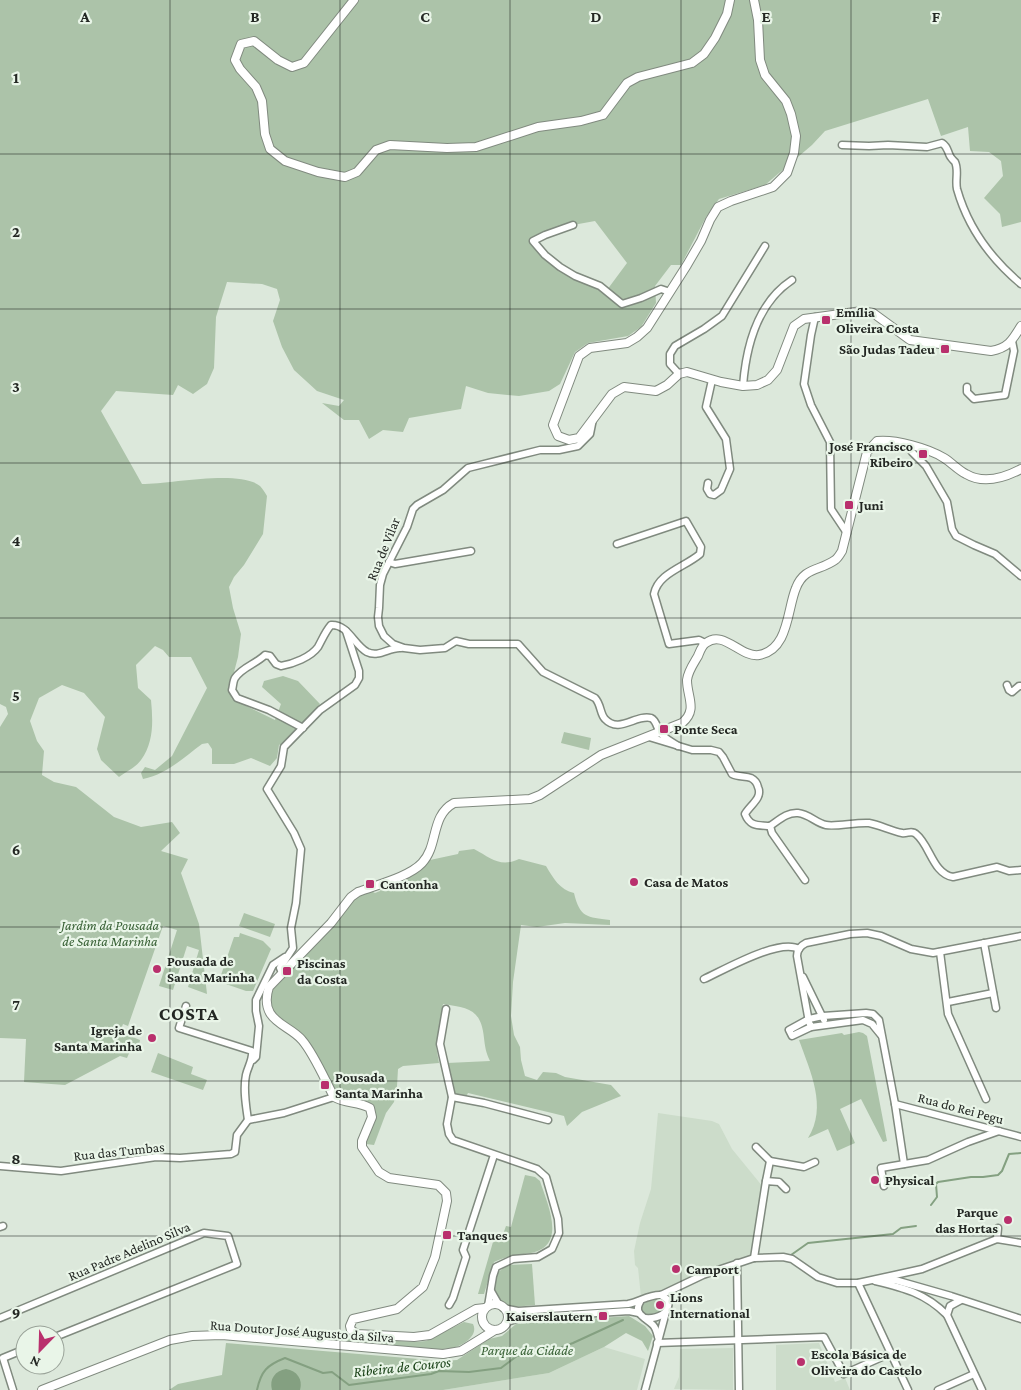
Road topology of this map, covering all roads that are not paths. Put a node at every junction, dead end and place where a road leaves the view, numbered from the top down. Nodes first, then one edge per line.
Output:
1 (354, 0) edge
2 (730, 0) edge
3 (754, 0) edge
4 (842, 145) dead end
5 (573, 225) dead end
6 (765, 246) dead end
7 (792, 280) dead end
8 (1021, 284) edge
9 (670, 292) junction
10 (815, 317) junction
11 (1021, 326) edge
12 (1012, 341) junction
13 (679, 374) junction
14 (712, 380) junction
15 (743, 386) junction
16 (967, 387) dead end
17 (594, 419) junction
18 (906, 445) junction
19 (1021, 469) edge
20 (708, 483) dead end
21 (847, 533) junction
22 (617, 544) dead end
23 (472, 551) dead end
24 (389, 562) junction
25 (1021, 576) edge
26 (346, 630) junction
27 (704, 643) junction
28 (404, 648) junction
29 (1007, 685) dead end
30 (1021, 686) edge
31 (303, 728) junction
32 (660, 732) junction
33 (649, 737) junction
34 (678, 746) junction
35 (770, 826) junction
36 (1021, 870) edge
37 (805, 880) dead end
38 (1021, 936) edge
39 (984, 943) junction
40 (799, 949) junction
41 (940, 952) junction
42 (287, 956) junction
43 (800, 972) junction
44 (282, 973) junction
45 (704, 979) dead end
46 (993, 993) junction
47 (948, 1002) junction
48 (186, 1006) dead end
49 (996, 1008) dead end
50 (446, 1009) dead end
51 (823, 1016) junction
52 (808, 1019) junction
53 (824, 1025) junction
54 (812, 1027) junction
55 (881, 1035) junction
56 (248, 1068) junction
57 (334, 1097) junction
58 (452, 1097) junction
59 (986, 1099) dead end
60 (895, 1104) junction
61 (248, 1120) junction
62 (548, 1120) dead end
63 (999, 1131) junction
64 (1021, 1138) edge
65 (756, 1147) dead end
66 (494, 1155) junction
67 (770, 1161) junction
68 (815, 1162) dead end
69 (904, 1164) junction
70 (0, 1166) edge
71 (766, 1180) junction
72 (884, 1186) dead end
73 (786, 1189) dead end
74 (998, 1228) dead end
75 (997, 1239) junction
76 (1021, 1243) edge
77 (754, 1258) junction
78 (737, 1263) junction
79 (922, 1269) junction
80 (873, 1280) junction
81 (858, 1282) junction
82 (916, 1286) junction
83 (678, 1288) junction
84 (491, 1291) junction
85 (661, 1295) junction
86 (961, 1300) junction
87 (640, 1302) junction
88 (669, 1304) junction
89 (449, 1305) dead end
90 (501, 1306) junction
91 (486, 1307) junction
92 (666, 1312) junction
93 (639, 1313) junction
94 (468, 1314) junction
95 (947, 1315) junction
96 (0, 1318) edge
97 (645, 1318) junction
98 (1021, 1319) edge
99 (483, 1322) junction
100 (507, 1322) junction
101 (495, 1330) junction
102 (65, 1333) edge
103 (658, 1340) junction
104 (477, 1341) junction
105 (738, 1341) junction
106 (15, 1353) edge
107 (891, 1353) junction
108 (974, 1374) junction
109 (13, 1390) edge
110 (42, 1390) edge
111 (645, 1390) edge
112 (739, 1390) edge
113 (908, 1390) edge
114 (938, 1390) edge
115 (982, 1390) edge

1 - 2 street
3 - 9 street
4 - 8 street
5 - 9 street
6 - 13 street
7 - 15 street
9 - 17 street
10 - 12 street
10 - 15 street
10 - 21 street
11 - 12 street
12 - 16 street
13 - 14 street
13 - 17 street
14 - 15 street
14 - 20 street
17 - 24 street, Rua de Vilar
18 - 19 street
18 - 21 street
18 - 25 street
21 - 27 street
22 - 27 street
23 - 24 street
24 - 28 street, Rua de Vilar
26 - 28 street
26 - 31 street
26 - 31 street
27 - 32 street
28 - 32 street
29 - 30 street
31 - 42 street
32 - 33 street
32 - 34 street
33 - 34 street
33 - 44 street
34 - 35 street
35 - 36 street
35 - 37 street
38 - 39 street
39 - 41 street
39 - 46 street
40 - 41 street
40 - 43 street
40 - 45 street
41 - 47 street
42 - 44 street
42 - 56 street
43 - 51 street
43 - 52 street
44 - 57 street
46 - 47 street
46 - 49 street
47 - 59 street
48 - 56 street
50 - 58 street
51 - 52 street
51 - 53 street
51 - 55 street
52 - 54 street
52 - 54 street
53 - 54 street
53 - 55 street
55 - 60 street
56 - 61 street
57 - 61 street
57 - 94 street
58 - 62 street
58 - 66 street
60 - 63 street, Rua do Rei Pegu
60 - 69 street
61 - 70 street, Rua das Tumbas
63 - 64 street, Rua do Rei Pegu
63 - 69 street
65 - 67 street
66 - 84 street
66 - 89 street
67 - 68 street
67 - 71 street
69 - 72 street
71 - 73 street
71 - 77 street
74 - 75 street
75 - 76 street
75 - 79 street
77 - 78 street
77 - 81 street
78 - 83 street
78 - 105 street
79 - 80 street
79 - 82 street
80 - 81 street
80 - 82 street
80 - 95 street
81 - 107 street
82 - 86 street
83 - 85 street
83 - 88 street
84 - 90 street
84 - 91 street
85 - 87 street
85 - 88 street
86 - 95 street
86 - 98 street
87 - 90 street
87 - 93 street
88 - 92 street
90 - 91 street
90 - 100 street
91 - 94 street
91 - 99 street
92 - 97 street
92 - 103 street
93 - 97 street
93 - 100 street
94 - 99 street
95 - 108 street
96 - 102 street, Rua Padre Adelino Silva
97 - 103 street
99 - 101 street
99 - 104 street
100 - 101 street
101 - 104 street, Rua Doutor José Augusto da Silva
103 - 105 street
103 - 111 street
104 - 110 street, Rua Doutor José Augusto da Silva
105 - 107 street
105 - 112 street
106 - 109 street
107 - 113 street
108 - 114 street
108 - 115 street

